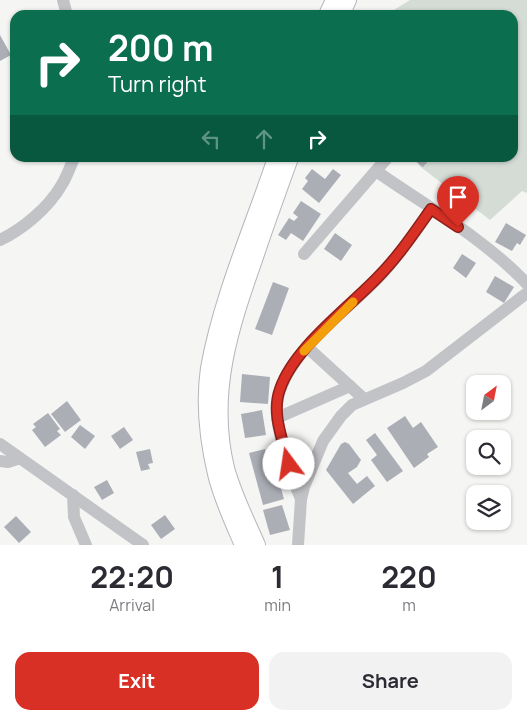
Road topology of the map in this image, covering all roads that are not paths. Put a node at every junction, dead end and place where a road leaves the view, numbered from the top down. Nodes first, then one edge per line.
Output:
1 (72, 162) edge
2 (275, 162) edge
3 (289, 162) edge
4 (383, 162) edge
5 (376, 170) junction
6 (431, 209) junction
7 (0, 240) edge
8 (304, 254) dead end
9 (527, 284) edge
10 (527, 292) edge
11 (307, 347) junction
12 (350, 386) junction
13 (364, 399) junction
14 (277, 418) junction
15 (0, 444) edge
16 (20, 458) junction
17 (0, 461) edge
18 (73, 495) junction
19 (301, 499) junction
20 (86, 545) edge
21 (143, 545) edge
22 (243, 545) edge
23 (257, 545) edge
24 (298, 545) edge

1 - 7 street
2 - 22 main road
3 - 23 main road
4 - 5 street
5 - 6 street
5 - 8 street
6 - 9 street
6 - 11 street
10 - 13 street
11 - 12 street
11 - 14 street
12 - 13 street
12 - 14 street
13 - 19 street
14 - 19 street
15 - 16 street
16 - 17 street
16 - 18 street
18 - 20 street
18 - 21 street
19 - 24 street

